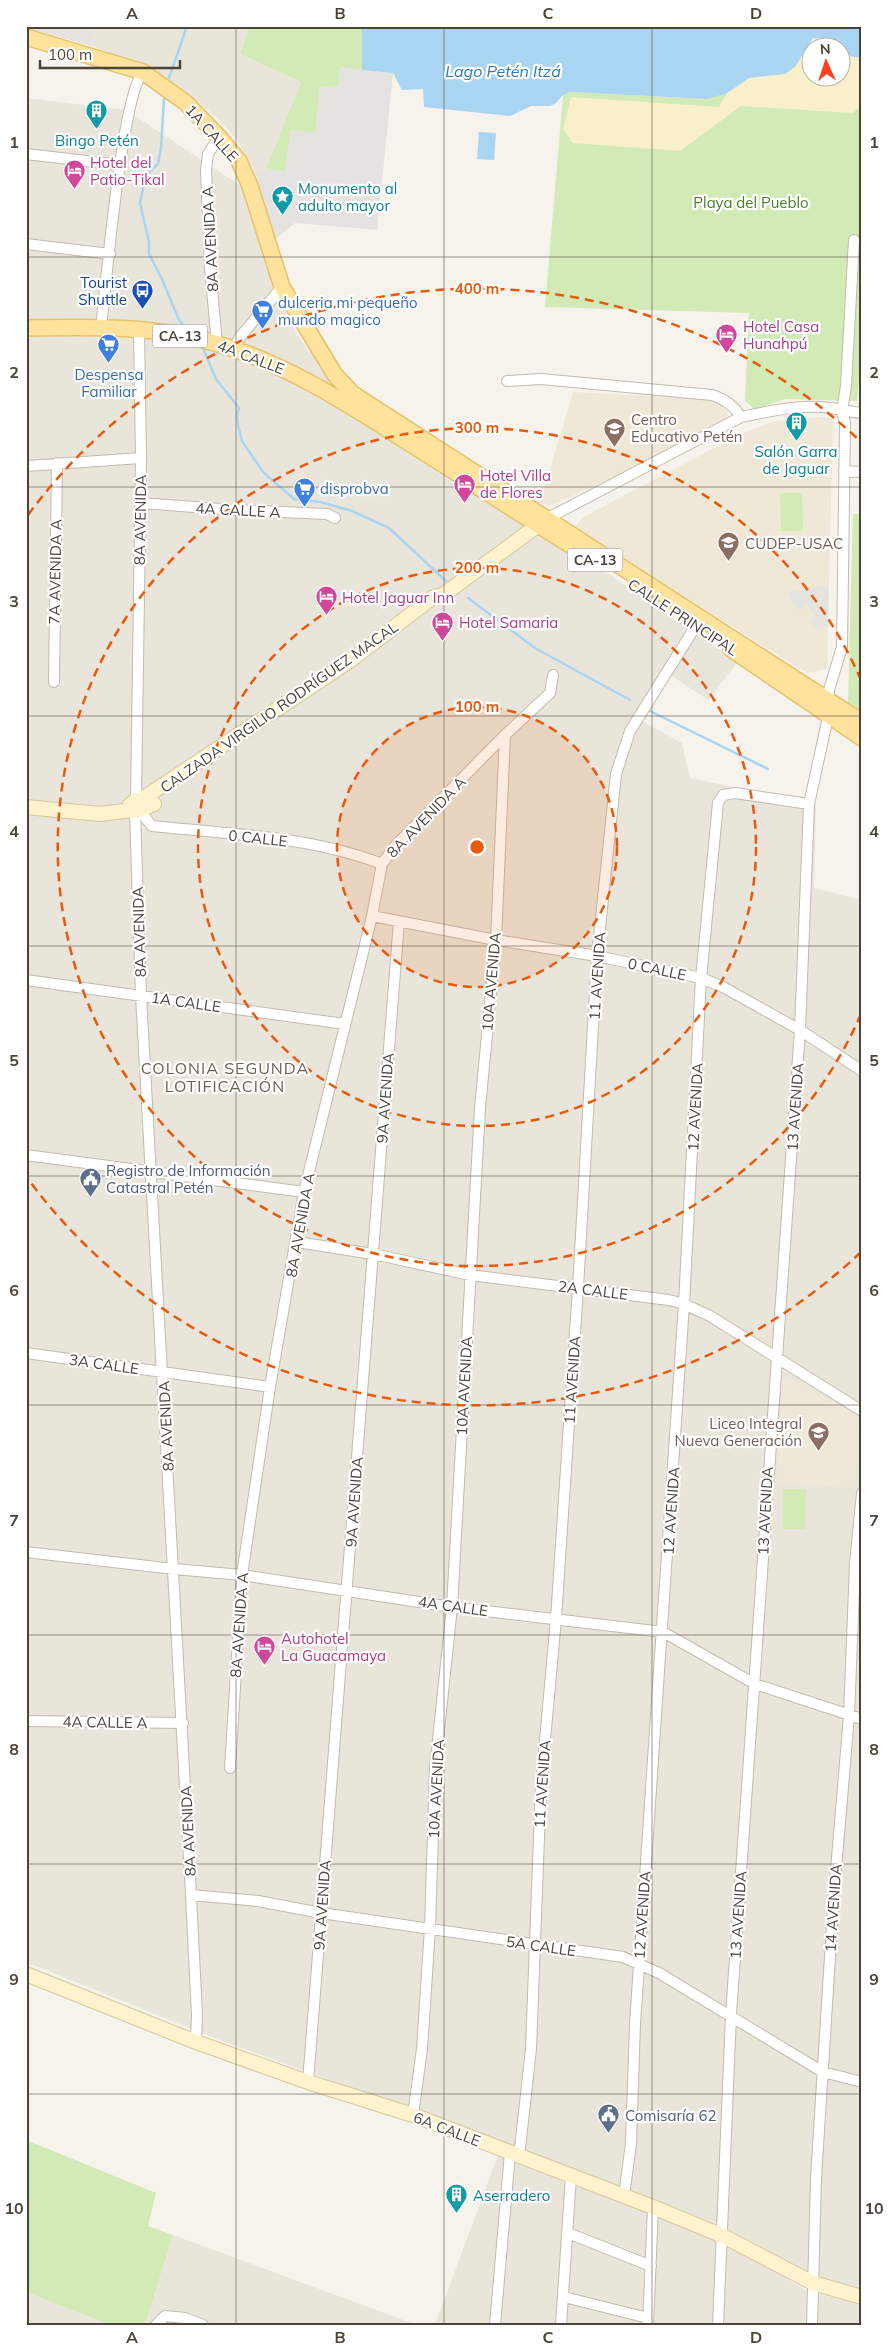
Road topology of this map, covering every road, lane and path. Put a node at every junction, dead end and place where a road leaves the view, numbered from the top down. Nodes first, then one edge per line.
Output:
1 (26, 37) edge
2 (144, 72) junction
3 (219, 137) junction
4 (26, 154) edge
5 (121, 164) junction
6 (854, 240) dead end
7 (26, 244) edge
8 (110, 254) junction
9 (282, 287) junction
10 (101, 327) junction
11 (26, 328) edge
12 (139, 330) junction
13 (217, 344) junction
14 (234, 349) junction
15 (335, 375) joint
16 (507, 382) dead end
17 (323, 390) joint
18 (862, 406) edge
19 (842, 411) junction
20 (862, 413) edge
21 (741, 417) junction
22 (142, 458) junction
23 (57, 463) junction
24 (26, 466) edge
25 (844, 471) junction
26 (862, 472) edge
27 (141, 503) junction
28 (335, 518) dead end
29 (542, 521) junction
30 (697, 624) junction
31 (553, 675) dead end
32 (54, 682) dead end
33 (828, 700) junction
34 (828, 716) junction
35 (862, 722) edge
36 (505, 736) junction
37 (862, 738) edge
38 (26, 799) edge
39 (809, 804) junction
40 (136, 806) junction
41 (26, 807) edge
42 (382, 864) junction
43 (372, 916) junction
44 (399, 921) junction
45 (496, 940) junction
46 (597, 956) junction
47 (701, 978) junction
48 (26, 980) edge
49 (141, 996) junction
50 (345, 1024) junction
51 (800, 1030) junction
52 (862, 1071) edge
53 (26, 1155) edge
54 (152, 1172) junction
55 (304, 1192) junction
56 (297, 1242) junction
57 (373, 1254) junction
58 (470, 1275) junction
59 (578, 1288) junction
60 (684, 1304) junction
61 (26, 1353) edge
62 (778, 1359) junction
63 (164, 1372) junction
64 (270, 1387) junction
65 (862, 1411) edge
66 (862, 1493) edge
67 (26, 1552) edge
68 (174, 1570) junction
69 (242, 1575) junction
70 (347, 1590) junction
71 (452, 1607) junction
72 (556, 1619) junction
73 (662, 1632) junction
74 (755, 1684) junction
75 (850, 1716) junction
76 (862, 1720) edge
77 (26, 1721) edge
78 (183, 1723) junction
79 (230, 1768) dead end
80 (192, 1895) junction
81 (321, 1913) junction
82 (430, 1928) junction
83 (536, 1946) junction
84 (638, 1964) junction
85 (26, 1974) edge
86 (731, 2015) junction
87 (196, 2042) junction
88 (823, 2072) junction
89 (308, 2082) junction
90 (862, 2082) edge
91 (414, 2116) junction
92 (514, 2155) junction
93 (571, 2176) junction
94 (624, 2196) junction
95 (654, 2207) junction
96 (568, 2233) junction
97 (723, 2236) junction
98 (651, 2266) junction
99 (813, 2283) junction
100 (564, 2297) junction
101 (862, 2297) edge
102 (648, 2321) edge
103 (156, 2325) edge
104 (203, 2325) edge
105 (495, 2325) edge
106 (560, 2325) edge
107 (718, 2325) edge
108 (812, 2325) edge

1 - 2 main road, 1A CALLE / CA-13
2 - 3 main road, 1A CALLE / CA-13
2 - 5 street
3 - 9 main road, 1A CALLE / CA-13
3 - 13 street, 8A AVENIDA A
4 - 5 street
5 - 8 street
6 - 19 street, 13 AVENIDA
7 - 8 street
8 - 10 street
9 - 14 street
9 - 15 main road, 1A CALLE / CA-13
10 - 11 main road, 4A CALLE / CA-13
10 - 12 main road, 4A CALLE / CA-13
12 - 13 main road, 4A CALLE / CA-13
12 - 22 street, 8A AVENIDA
13 - 14 main road, 4A CALLE / CA-13
14 - 17 main road, 4A CALLE / CA-13
15 - 29 main road, CALLE PRINCIPAL / CA-13
16 - 21 street
17 - 29 main road, CALLE PRINCIPAL / CA-13
18 - 19 street
19 - 20 street
19 - 21 street
19 - 25 street, 13 AVENIDA
21 - 29 street
22 - 23 street
22 - 27 street, 8A AVENIDA
23 - 24 street
23 - 32 street, 7A AVENIDA A
25 - 26 street
25 - 33 street, 13 AVENIDA
27 - 28 street, 4A CALLE A
27 - 40 street, 8A AVENIDA
29 - 30 main road, CALLE PRINCIPAL / CA-13
29 - 33 main road, CALLE PRINCIPAL / CA-13
29 - 40 main road, CALZADA VIRGILIO RODRÍGUEZ MACAL
30 - 34 main road, CALLE PRINCIPAL / CA-13
30 - 46 street, 11 AVENIDA
31 - 36 street
33 - 34 street, 13 AVENIDA
33 - 35 main road, CALLE PRINCIPAL / CA-13
34 - 37 main road, CALLE PRINCIPAL / CA-13
34 - 39 street, 13 AVENIDA
36 - 42 street, 8A AVENIDA A
36 - 45 street, 10A AVENIDA
38 - 40 main road, CALZADA VIRGILIO RODRÍGUEZ MACAL
39 - 47 street, 12 AVENIDA
39 - 51 street, 13 AVENIDA
40 - 41 main road, CALZADA VIRGILIO RODRÍGUEZ MACAL
40 - 42 street, 0 CALLE
40 - 49 street, 8A AVENIDA
42 - 43 street, 8A AVENIDA A
43 - 44 street, 0 CALLE
43 - 50 street, 8A AVENIDA A
44 - 45 street, 0 CALLE
44 - 57 street, 9A AVENIDA
45 - 46 street, 0 CALLE
45 - 58 street, 10A AVENIDA
46 - 47 street, 0 CALLE
46 - 59 street, 11 AVENIDA
47 - 51 street, 0 CALLE
47 - 60 street, 12 AVENIDA
48 - 49 street, 1A CALLE
49 - 50 street, 1A CALLE
49 - 54 street, 8A AVENIDA
50 - 55 street, 8A AVENIDA A
51 - 52 street, 0 CALLE
51 - 62 street, 13 AVENIDA
53 - 54 street
54 - 55 street
54 - 63 street, 8A AVENIDA
55 - 56 street, 8A AVENIDA A
56 - 57 street, 2A CALLE
56 - 64 street, 8A AVENIDA A
57 - 58 street, 2A CALLE
57 - 70 street, 9A AVENIDA
58 - 59 street, 2A CALLE
58 - 71 street, 10A AVENIDA
59 - 60 street, 2A CALLE
59 - 72 street, 11 AVENIDA
60 - 62 street, 2A CALLE
60 - 73 street, 12 AVENIDA
61 - 63 street, 3A CALLE
62 - 65 street, 2A CALLE
62 - 74 street, 13 AVENIDA
63 - 64 street, 3A CALLE
63 - 68 street, 8A AVENIDA
64 - 69 street, 8A AVENIDA A
66 - 75 street, 14 AVENIDA
67 - 68 street, 4A CALLE
68 - 69 street, 4A CALLE
68 - 78 street, 8A AVENIDA
69 - 70 street, 4A CALLE
69 - 79 street, 8A AVENIDA A
70 - 71 street, 4A CALLE
70 - 81 street, 9A AVENIDA
71 - 72 street, 4A CALLE
71 - 82 street, 10A AVENIDA
72 - 73 street, 4A CALLE
72 - 83 street, 11 AVENIDA
73 - 74 street, 4A CALLE
73 - 84 street, 12 AVENIDA
74 - 75 street, 4A CALLE
74 - 86 street, 13 AVENIDA
75 - 76 street, 4A CALLE
75 - 88 street, 14 AVENIDA
77 - 78 street, 4A CALLE A
78 - 80 street, 8A AVENIDA
80 - 81 street, 5A CALLE
80 - 87 street, 8A AVENIDA
81 - 82 street, 5A CALLE
81 - 89 street, 9A AVENIDA
82 - 83 street, 5A CALLE
82 - 91 street, 10A AVENIDA
83 - 84 street, 5A CALLE
83 - 92 street, 11 AVENIDA
84 - 86 street, 5A CALLE
84 - 94 street, 12 AVENIDA
85 - 87 main road, 6A CALLE
86 - 88 street, 5A CALLE
86 - 97 street, 13 AVENIDA
87 - 89 main road, 6A CALLE
88 - 90 street, 5A CALLE
88 - 99 street, 14 AVENIDA
89 - 91 main road, 6A CALLE
91 - 92 main road, 6A CALLE
92 - 93 main road, 6A CALLE
92 - 105 street, 11 AVENIDA
93 - 94 main road, 6A CALLE
93 - 96 street
94 - 95 main road, 6A CALLE
95 - 97 main road, 6A CALLE
95 - 98 street
96 - 98 street
96 - 100 street
97 - 99 main road, 6A CALLE
97 - 107 street, 13 AVENIDA
98 - 102 street
99 - 101 main road, 6A CALLE
99 - 108 street, 14 AVENIDA
100 - 102 street
100 - 106 street
103 - 104 street

